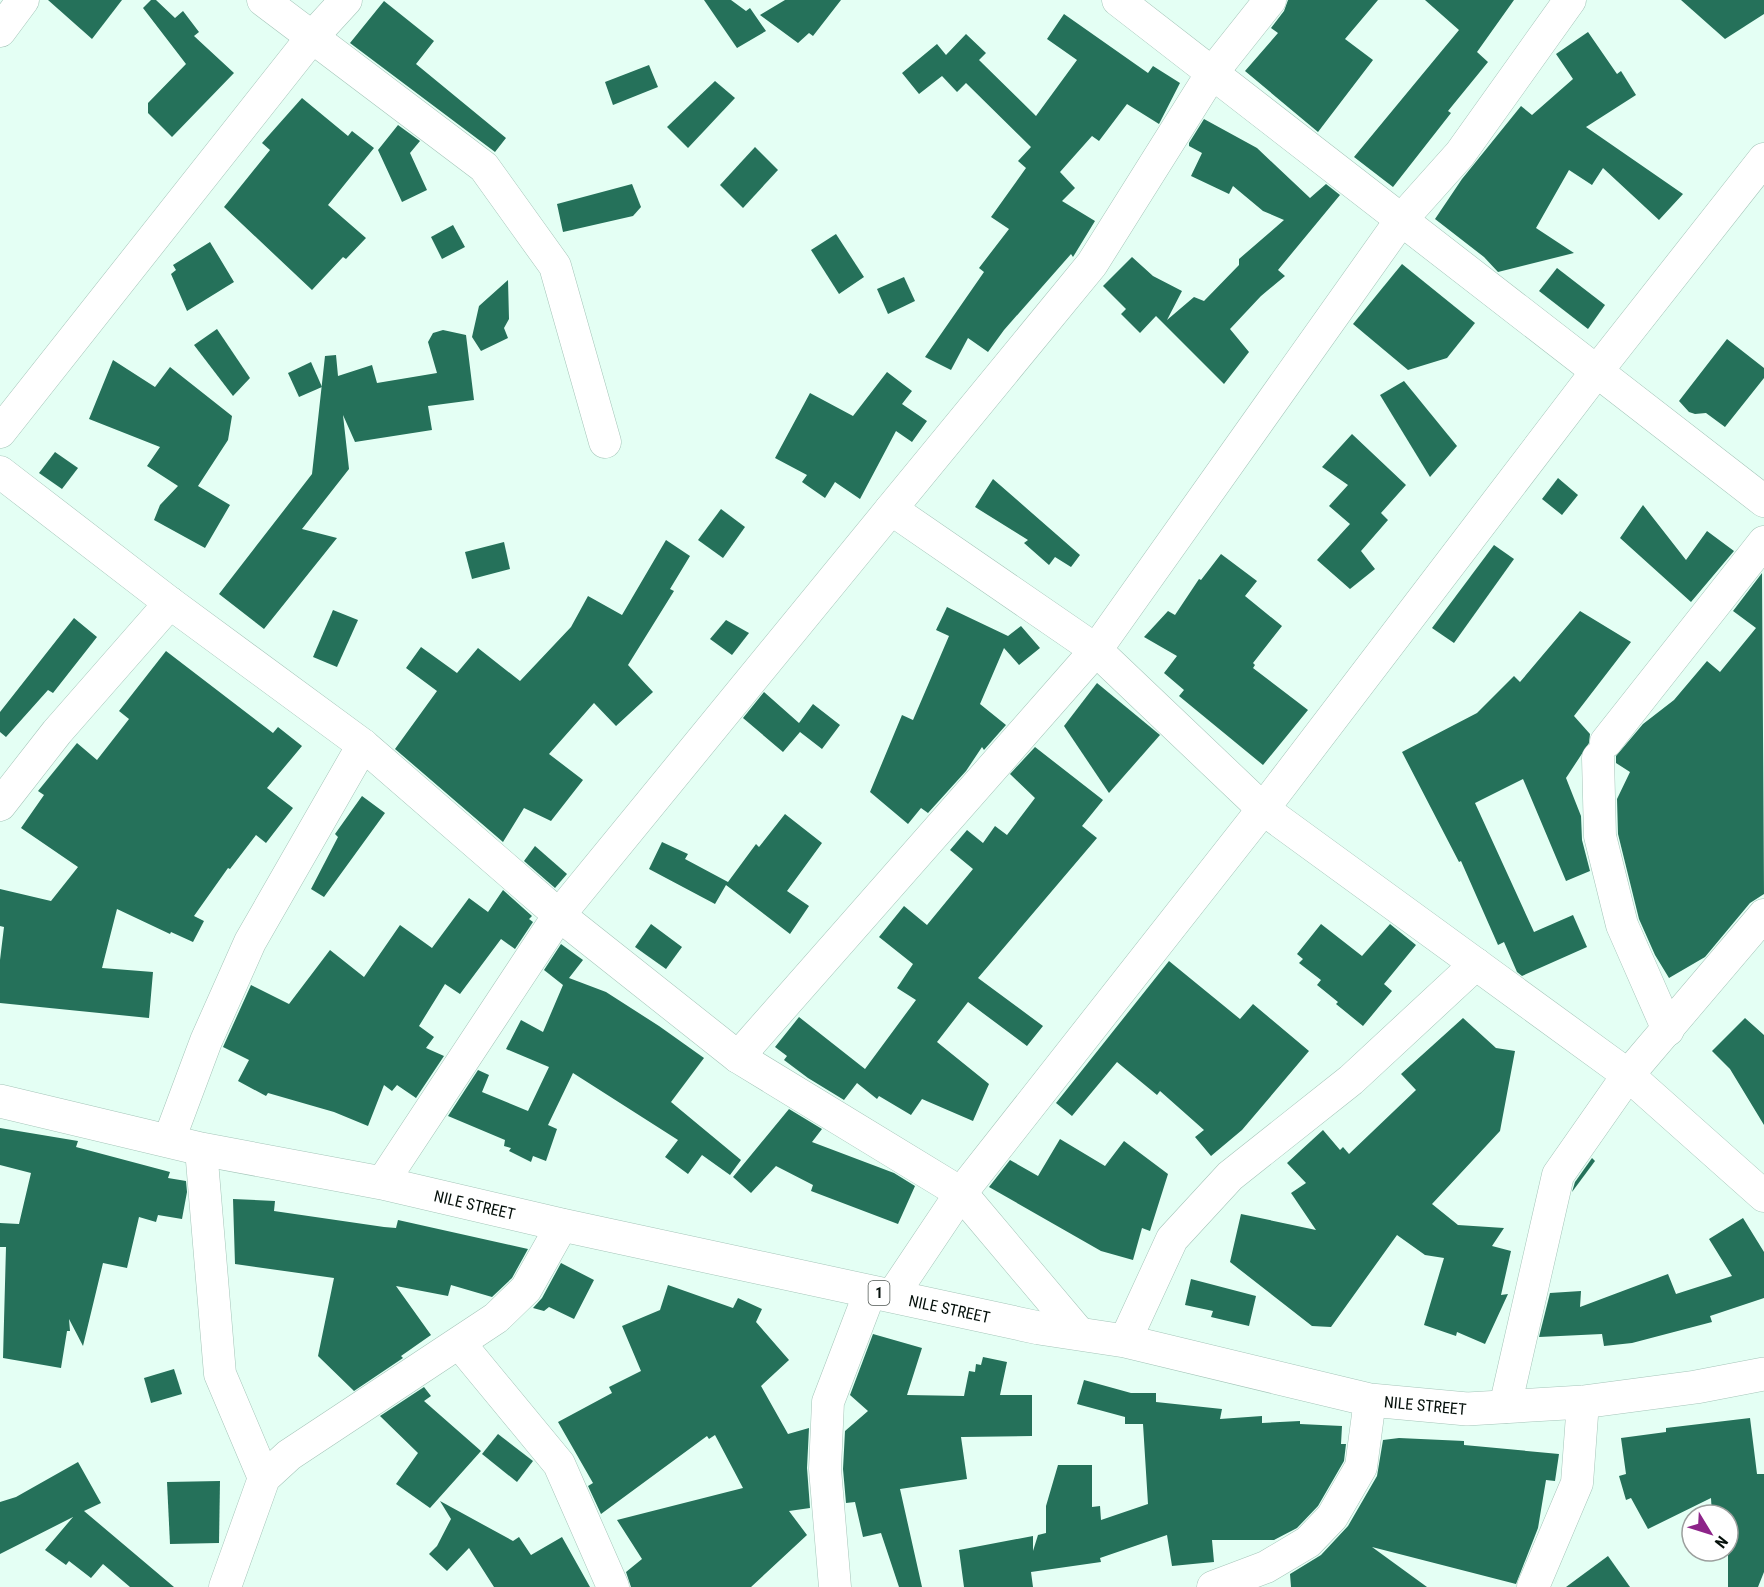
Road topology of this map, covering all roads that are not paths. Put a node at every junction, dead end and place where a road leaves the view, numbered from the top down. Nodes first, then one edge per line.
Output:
1 (23, 0) edge
2 (263, 0) edge
3 (346, 0) edge
4 (1118, 0) edge
5 (1270, 0) edge
6 (1570, 0) edge
7 (0, 31) edge
8 (313, 36) junction
9 (1212, 73) junction
10 (1764, 159) edge
11 (1401, 220) junction
12 (1597, 371) junction
13 (0, 432) edge
14 (606, 442) dead end
15 (0, 472) edge
16 (1764, 501) edge
17 (891, 509) junction
18 (1764, 542) edge
19 (170, 603) junction
20 (1096, 650) junction
21 (363, 745) junction
22 (0, 806) edge
23 (1263, 809) junction
24 (559, 915) junction
25 (1764, 915) edge
26 (1476, 964) junction
27 (1668, 1030) junction
28 (738, 1057) junction
29 (1628, 1075) junction
30 (0, 1101) edge
31 (169, 1140) junction
32 (201, 1149) junction
33 (382, 1182) junction
34 (961, 1193) junction
35 (1764, 1196) edge
36 (562, 1225) junction
37 (881, 1294) junction
38 (1079, 1333) junction
39 (1125, 1341) junction
40 (460, 1344) junction
41 (1764, 1374) edge
42 (1370, 1400) junction
43 (1583, 1402) junction
44 (1505, 1407) junction
45 (264, 1478) junction
46 (604, 1584) edge
47 (225, 1587) edge
48 (835, 1587) edge
49 (1213, 1587) edge
50 (1533, 1587) edge

1 - 7 street
2 - 8 street
3 - 8 street
4 - 9 street
5 - 9 street
6 - 11 street
8 - 13 street
8 - 14 street
9 - 11 street
9 - 17 street
10 - 12 street
11 - 12 street
11 - 20 street
12 - 16 street
12 - 23 street
15 - 19 street
17 - 20 street
17 - 24 street
18 - 27 street
19 - 21 street
19 - 22 street
20 - 23 street
20 - 28 street
21 - 24 street
21 - 31 street
23 - 26 street
23 - 34 street
24 - 28 street
24 - 33 street
25 - 27 street
26 - 29 street
26 - 39 street
27 - 29 street
28 - 34 street
29 - 35 street
29 - 44 street
30 - 31 main road, NILE STREET / 1
31 - 32 main road, NILE STREET / 1
32 - 33 main road, NILE STREET / 1
32 - 45 street
33 - 36 main road, NILE STREET / 1
34 - 37 street
34 - 38 street
36 - 37 main road, NILE STREET / 1
36 - 40 street
37 - 38 main road, NILE STREET / 1
37 - 48 street
38 - 39 main road, NILE STREET / 1
39 - 42 main road, NILE STREET / 1
40 - 45 street
40 - 46 street
41 - 43 main road, NILE STREET / 1
42 - 44 main road, NILE STREET / 1
42 - 49 street
43 - 44 main road, NILE STREET / 1
43 - 50 street
45 - 47 street

